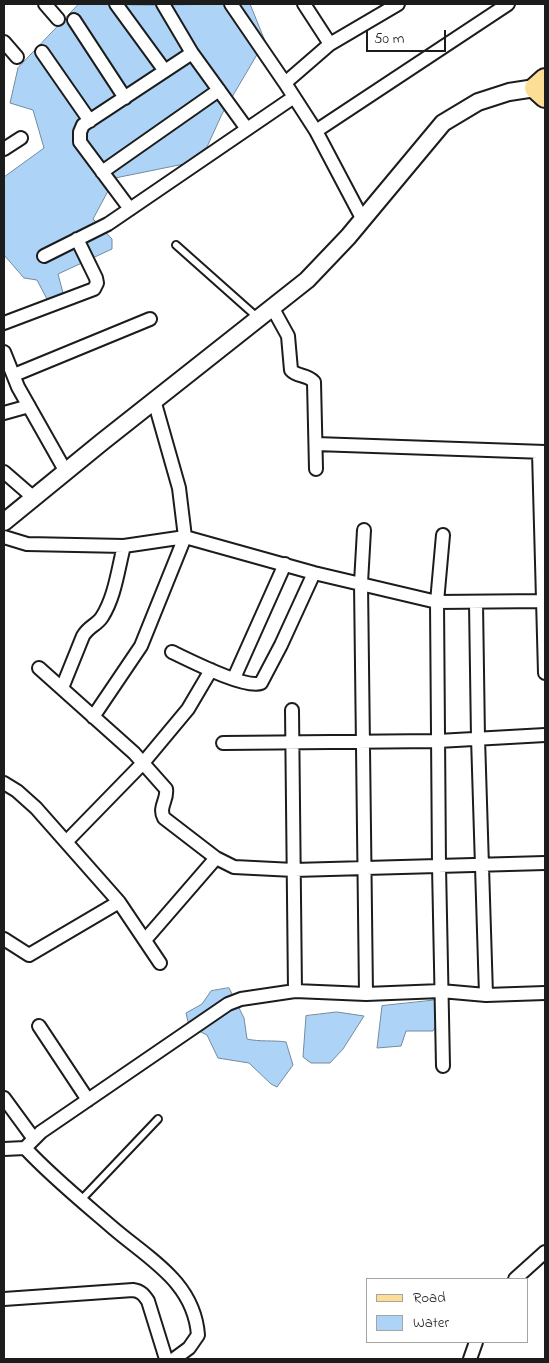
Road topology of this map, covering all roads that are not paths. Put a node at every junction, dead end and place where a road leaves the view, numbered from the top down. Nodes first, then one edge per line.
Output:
1 (45, 4) edge
2 (116, 4) edge
3 (163, 4) edge
4 (231, 4) edge
5 (304, 4) edge
6 (398, 4) edge
7 (508, 4) edge
8 (58, 19) dead end
9 (74, 20) dead end
10 (4, 42) edge
11 (330, 44) junction
12 (42, 52) dead end
13 (192, 53) junction
14 (17, 57) dead end
15 (165, 71) junction
16 (285, 83) junction
17 (543, 88) edge
18 (219, 90) junction
19 (294, 97) junction
20 (124, 98) junction
21 (90, 121) junction
22 (247, 129) junction
23 (316, 130) junction
24 (21, 138) dead end
25 (4, 149) edge
26 (102, 172) junction
27 (130, 209) junction
28 (363, 220) junction
29 (77, 239) junction
30 (176, 245) dead end
31 (44, 256) dead end
32 (272, 307) junction
33 (258, 318) junction
34 (150, 319) dead end
35 (4, 323) edge
36 (4, 352) edge
37 (14, 375) junction
38 (154, 400) junction
39 (29, 406) junction
40 (4, 413) edge
41 (316, 444) junction
42 (542, 452) edge
43 (316, 469) dead end
44 (4, 472) edge
45 (66, 472) junction
46 (34, 498) junction
47 (4, 522) edge
48 (364, 530) dead end
49 (443, 535) dead end
50 (185, 537) junction
51 (4, 538) edge
52 (124, 546) junction
53 (285, 564) junction
54 (314, 572) junction
55 (361, 583) junction
56 (544, 601) edge
57 (437, 602) junction
58 (476, 602) junction
59 (172, 652) dead end
60 (39, 668) dead end
61 (211, 670) junction
62 (545, 673) edge
63 (234, 678) junction
64 (62, 688) junction
65 (292, 710) dead end
66 (93, 717) junction
67 (545, 734) edge
68 (478, 738) junction
69 (362, 740) junction
70 (438, 741) junction
71 (292, 742) junction
72 (223, 743) dead end
73 (144, 763) junction
74 (4, 783) edge
75 (66, 842) junction
76 (216, 858) junction
77 (545, 864) edge
78 (481, 865) junction
79 (438, 866) junction
80 (364, 868) junction
81 (294, 870) junction
82 (119, 902) junction
83 (4, 939) edge
84 (144, 940) junction
85 (160, 963) dead end
86 (295, 991) junction
87 (441, 991) junction
88 (545, 993) edge
89 (366, 994) junction
90 (486, 995) junction
91 (38, 1026) dead end
92 (443, 1066) dead end
93 (4, 1098) edge
94 (88, 1100) junction
95 (158, 1119) dead end
96 (29, 1143) junction
97 (4, 1149) edge
98 (81, 1200) junction
99 (545, 1252) edge
100 (516, 1278) edge
101 (4, 1299) edge
102 (476, 1343) edge
103 (166, 1359) edge
104 (174, 1359) edge
105 (470, 1359) edge

1 - 8 street
2 - 15 street
3 - 13 street
4 - 16 street
5 - 11 street
6 - 11 street
7 - 23 street
9 - 20 street
10 - 14 street
11 - 16 street
12 - 21 street
13 - 15 street
13 - 18 street
15 - 20 street
16 - 19 street
17 - 28 street
18 - 22 street
18 - 26 street
19 - 22 street
19 - 23 street
20 - 21 street
21 - 26 street
22 - 27 street
23 - 28 street
24 - 25 street
26 - 27 street
27 - 29 street
28 - 32 street
29 - 31 street
29 - 35 street
30 - 33 lane
32 - 33 street
32 - 41 street
33 - 38 street
34 - 37 street
36 - 37 street
37 - 39 street
38 - 45 street
38 - 50 street
39 - 40 street
39 - 45 street
41 - 42 street
41 - 43 street
42 - 56 street
44 - 46 street
45 - 46 street
46 - 47 street
48 - 55 street
49 - 57 street
50 - 52 street
50 - 53 street
50 - 66 street
51 - 52 street
52 - 64 street
53 - 54 street
53 - 63 street
54 - 55 street
54 - 63 street
55 - 57 street
55 - 69 street
56 - 58 street
56 - 62 street
57 - 58 street
57 - 70 street
58 - 68 street
59 - 61 street
60 - 64 street
61 - 63 street
61 - 73 street
64 - 66 street
65 - 71 street
66 - 73 street
67 - 68 street
68 - 70 street
68 - 78 street
69 - 70 street
69 - 71 street
69 - 80 street
70 - 79 street
71 - 72 street
71 - 81 street
73 - 75 street
73 - 76 street
74 - 75 street
75 - 82 street
76 - 81 street
76 - 84 street
77 - 78 street
78 - 79 street
78 - 90 street
79 - 80 street
79 - 87 street
80 - 81 street
80 - 89 street
81 - 86 street
82 - 83 street
82 - 84 street
84 - 85 street
86 - 89 street
86 - 94 street
87 - 89 street
87 - 90 street
87 - 92 street
88 - 90 street
91 - 94 street
93 - 96 street
94 - 96 street
95 - 98 lane
96 - 97 street
96 - 98 street
98 - 104 street
99 - 100 street
101 - 103 street
102 - 105 street

